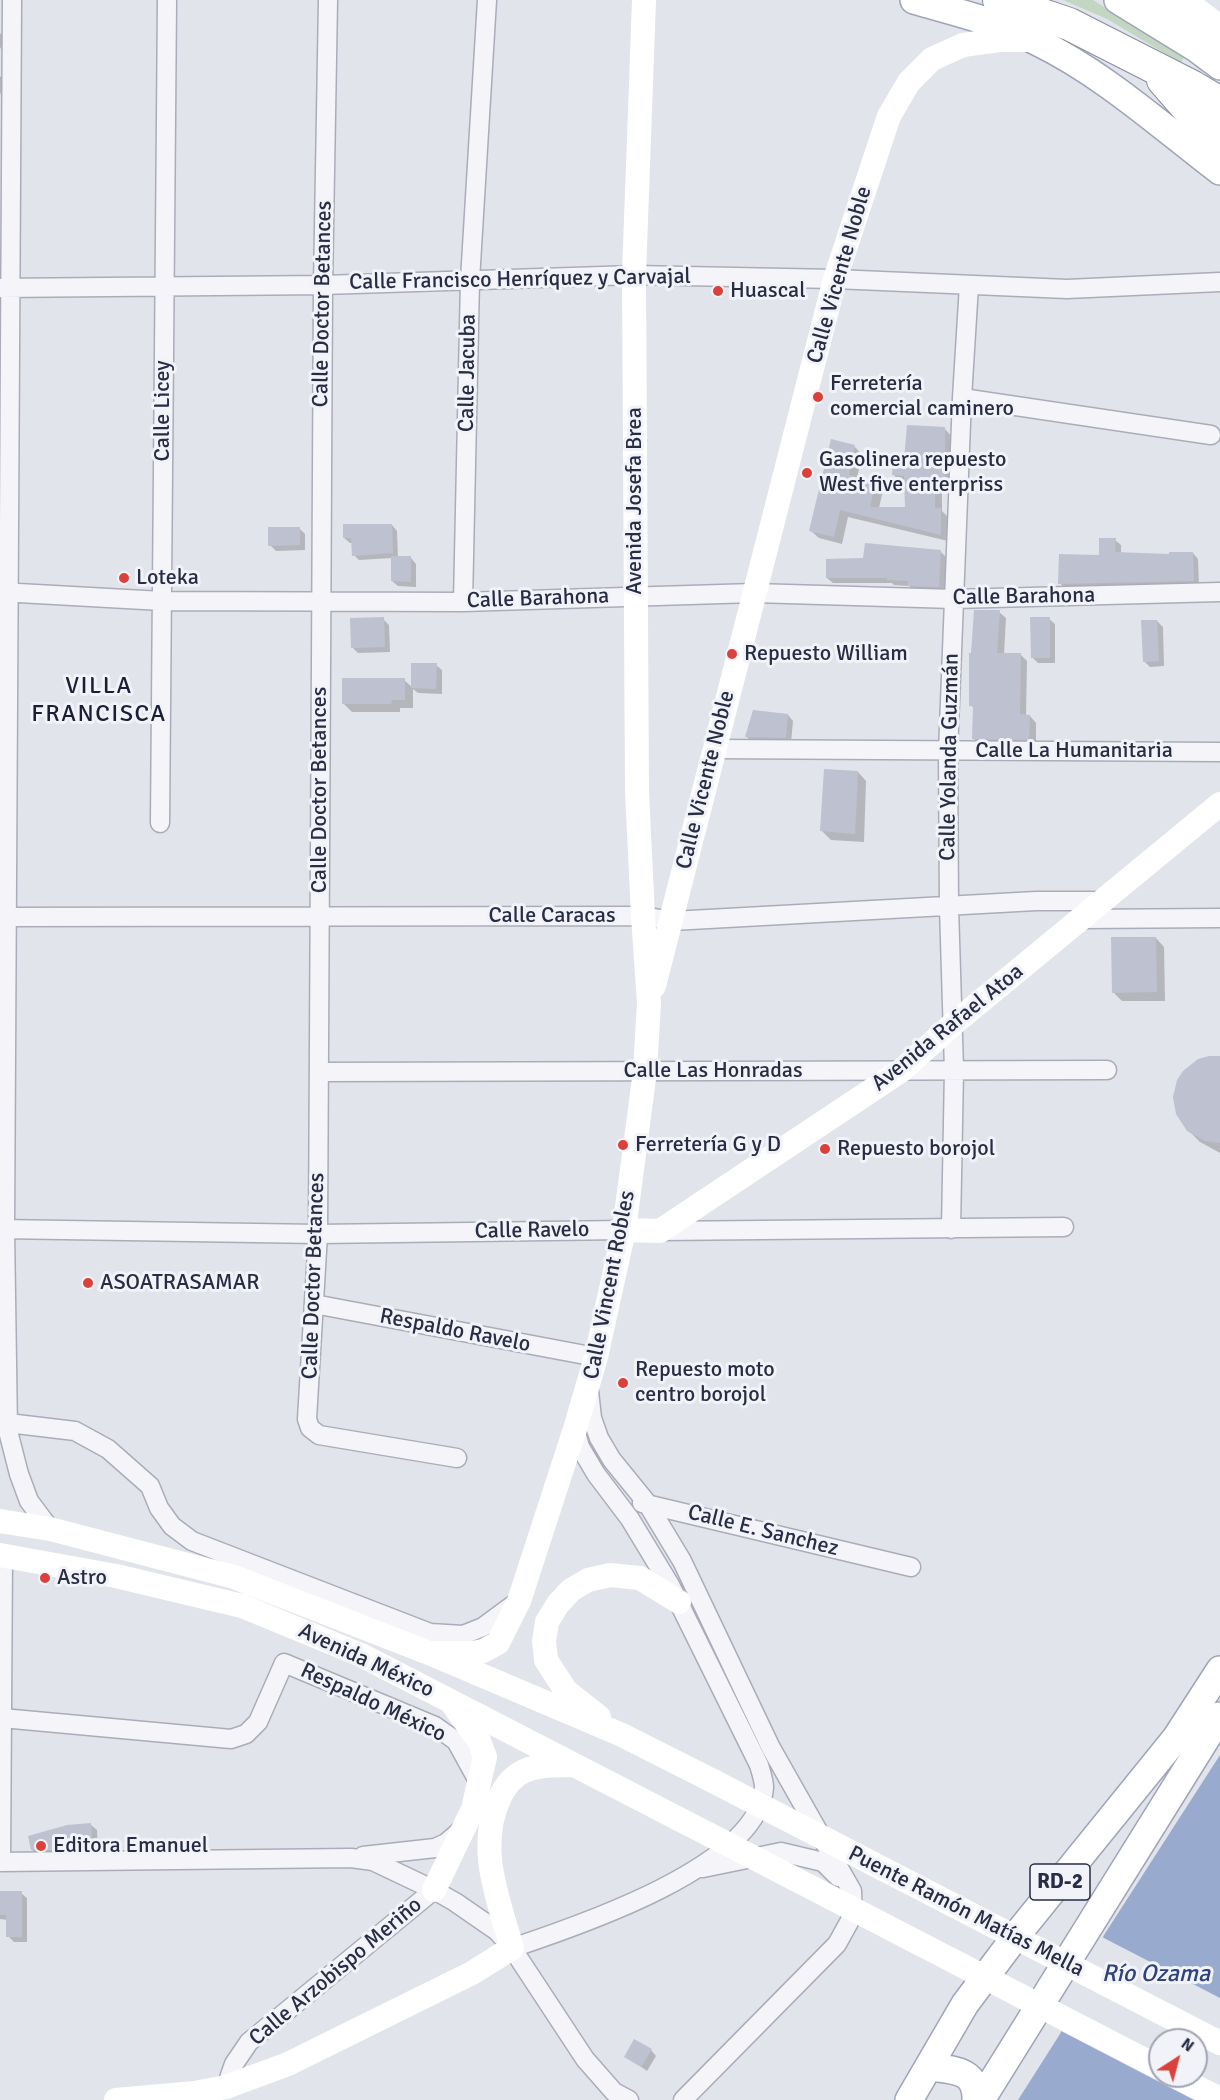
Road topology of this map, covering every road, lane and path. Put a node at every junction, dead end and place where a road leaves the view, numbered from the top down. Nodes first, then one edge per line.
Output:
1 (12, 0) edge
2 (167, 0) edge
3 (328, 0) edge
4 (487, 0) edge
5 (644, 0) edge
6 (914, 0) edge
7 (999, 0) edge
8 (1118, 0) edge
9 (1158, 0) edge
10 (1217, 23) edge
11 (1035, 40) junction
12 (1208, 48) edge
13 (1151, 66) junction
14 (1220, 66) edge
15 (1193, 87) junction
16 (1220, 103) edge
17 (1220, 110) edge
18 (1220, 140) edge
19 (1220, 171) edge
20 (634, 275) junction
21 (835, 279) junction
22 (470, 280) junction
23 (1220, 282) edge
24 (164, 285) junction
25 (323, 285) junction
26 (969, 285) junction
27 (5, 288) edge
28 (962, 398) junction
29 (1211, 435) dead end
30 (5, 592) edge
31 (1220, 592) edge
32 (754, 593) junction
33 (636, 597) junction
34 (954, 599) junction
35 (162, 601) junction
36 (322, 601) junction
37 (463, 602) junction
38 (713, 749) junction
39 (948, 752) junction
40 (1220, 752) edge
41 (1220, 804) edge
42 (160, 823) dead end
43 (1103, 901) junction
44 (949, 907) junction
45 (320, 916) junction
46 (643, 916) junction
47 (4, 917) edge
48 (1220, 918) edge
49 (1080, 919) junction
50 (672, 921) junction
51 (649, 1003) junction
52 (952, 1025) junction
53 (902, 1070) junction
54 (954, 1070) junction
55 (1107, 1070) dead end
56 (645, 1071) junction
57 (319, 1072) junction
58 (1064, 1227) dead end
59 (2, 1229) edge
60 (951, 1229) junction
61 (624, 1230) junction
62 (660, 1231) junction
63 (318, 1234) junction
64 (314, 1304) junction
65 (596, 1357) junction
66 (589, 1385) junction
67 (3, 1396) edge
68 (8, 1427) junction
69 (575, 1429) junction
70 (0, 1449) edge
71 (457, 1458) dead end
72 (615, 1500) junction
73 (647, 1503) junction
74 (0, 1521) edge
75 (50, 1529) junction
76 (1, 1556) edge
77 (911, 1567) dead end
78 (519, 1601) junction
79 (679, 1602) junction
80 (429, 1653) junction
81 (1, 1654) edge
82 (1220, 1670) edge
83 (448, 1699) junction
84 (1220, 1716) edge
85 (2, 1718) junction
86 (622, 1735) junction
87 (577, 1765) junction
88 (478, 1781) junction
89 (713, 1782) joint
90 (464, 1827) junction
91 (351, 1858) junction
92 (0, 1862) edge
93 (700, 1868) junction
94 (434, 1890) junction
95 (852, 1891) junction
96 (512, 1948) junction
97 (1220, 2043) edge
98 (1148, 2062) edge
99 (929, 2067) junction
100 (226, 2087) junction
101 (1198, 2088) edge
102 (1220, 2099) edge
103 (116, 2100) edge
104 (629, 2100) edge
105 (683, 2100) edge
106 (909, 2100) edge
107 (976, 2100) edge
108 (981, 2100) edge

1 - 27 street
2 - 24 street, Calle Licey
3 - 25 street, Calle Doctor Betances
4 - 22 street, Calle Jacuba
5 - 20 main road, Avenida Josefa Brea
6 - 11 main road
7 - 13 highway
8 - 12 main road
9 - 10 highway
9 - 12 highway
11 - 19 main road, Calle Vicente Noble
11 - 21 main road, Calle Vicente Noble
12 - 14 main road
13 - 15 highway
13 - 18 highway
15 - 16 highway
15 - 17 highway
20 - 21 street, Calle Francisco Henríquez y Carvajal
20 - 22 street, Calle Francisco Henríquez y Carvajal
20 - 33 main road, Avenida Josefa Brea
21 - 26 street, Calle Francisco Henríquez y Carvajal
21 - 32 main road, Calle Vicente Noble
22 - 25 street, Calle Francisco Henríquez y Carvajal
22 - 37 street, Calle Jacuba
23 - 26 street, Calle Francisco Henríquez y Carvajal
24 - 25 street, Calle Francisco Henríquez y Carvajal
24 - 27 street, Calle Francisco Henríquez y Carvajal
24 - 35 street, Calle Licey
25 - 36 street, Calle Doctor Betances
26 - 28 street, Calle Yolanda Guzmán
27 - 30 street
28 - 29 street
28 - 34 street, Calle Yolanda Guzmán
30 - 35 street, Calle Barahona
30 - 47 street
31 - 34 street, Calle Barahona
32 - 33 street, Calle Barahona
32 - 34 street, Calle Barahona
32 - 38 main road, Calle Vicente Noble
33 - 37 street, Calle Barahona
33 - 46 main road, Avenida Josefa Brea
34 - 39 street, Calle Yolanda Guzmán
35 - 36 street, Calle Barahona
35 - 42 street, Calle Licey
36 - 37 street, Calle Barahona
36 - 45 street, Calle Doctor Betances
38 - 39 street, Calle La Humanitaria
38 - 50 main road, Calle Vicente Noble
39 - 40 street, Calle La Humanitaria
39 - 44 street, Calle Yolanda Guzmán
41 - 43 main road, Avenida Rafael Atoa
43 - 44 street, Calle Caracas
43 - 49 main road, Avenida Rafael Atoa
44 - 50 street, Calle Caracas
44 - 52 street, Calle Yolanda Guzmán
45 - 46 street, Calle Caracas
45 - 47 street, Calle Caracas
45 - 57 street, Calle Doctor Betances
46 - 50 street, Calle Caracas
46 - 51 main road, Avenida Josefa Brea
47 - 59 street
48 - 49 street
49 - 52 main road, Avenida Rafael Atoa
50 - 51 main road, Calle Vicente Noble
51 - 56 main road, Calle Vincent Robles
52 - 53 main road, Avenida Rafael Atoa
52 - 54 street, Calle Yolanda Guzmán
53 - 54 street, Calle Las Honradas
53 - 56 street, Calle Las Honradas
53 - 62 main road, Avenida Rafael Atoa
54 - 55 street, Calle Las Honradas
54 - 60 street, Calle Yolanda Guzmán
56 - 57 street, Calle Las Honradas
56 - 61 main road, Calle Vincent Robles
57 - 63 street, Calle Doctor Betances
58 - 60 street, Calle Ravelo
59 - 63 street, Calle Ravelo
59 - 67 street
60 - 62 street, Calle Ravelo
61 - 62 main road, Calle Ravelo
61 - 63 street, Calle Ravelo
61 - 65 main road, Calle Vincent Robles
63 - 64 street, Calle Doctor Betances
64 - 65 street, Respaldo Ravelo
64 - 71 street, Calle Doctor Betances
65 - 66 main road, Calle Vincent Robles
66 - 69 main road, Avenida México
66 - 73 street, Calle Vincent Robles
67 - 68 street
68 - 70 street
68 - 75 street
68 - 78 street
69 - 72 street
69 - 78 main road, Avenida México
72 - 73 street, Calle E. Sanchez
72 - 79 street
73 - 77 street, Calle E. Sanchez
73 - 95 street, Calle Vincent Robles
74 - 75 main road, Avenida México
75 - 80 main road, Avenida México
76 - 81 street
76 - 83 main road, Avenida México
78 - 80 main road, Avenida México
79 - 86 main road
79 - 93 street
80 - 86 main road, Avenida México
81 - 85 street
82 - 99 main road, RD-2
83 - 87 main road, Avenida México
83 - 88 main road
84 - 108 main road, RD-2
85 - 88 street, Respaldo México
85 - 92 street
86 - 89 main road, Avenida México
87 - 96 main road
87 - 98 main road, Avenida México, bridge
88 - 90 main road
89 - 97 main road, Puente Ramón Matías Mella, bridge
90 - 91 street
90 - 94 main road
91 - 92 street
91 - 94 street
93 - 95 street
93 - 96 street
94 - 96 street
94 - 100 street, Calle Arzobispo Meriño
95 - 105 street
96 - 100 main road
96 - 104 street
99 - 106 main road, RD-2
99 - 107 main road
100 - 103 main road
101 - 102 main road

